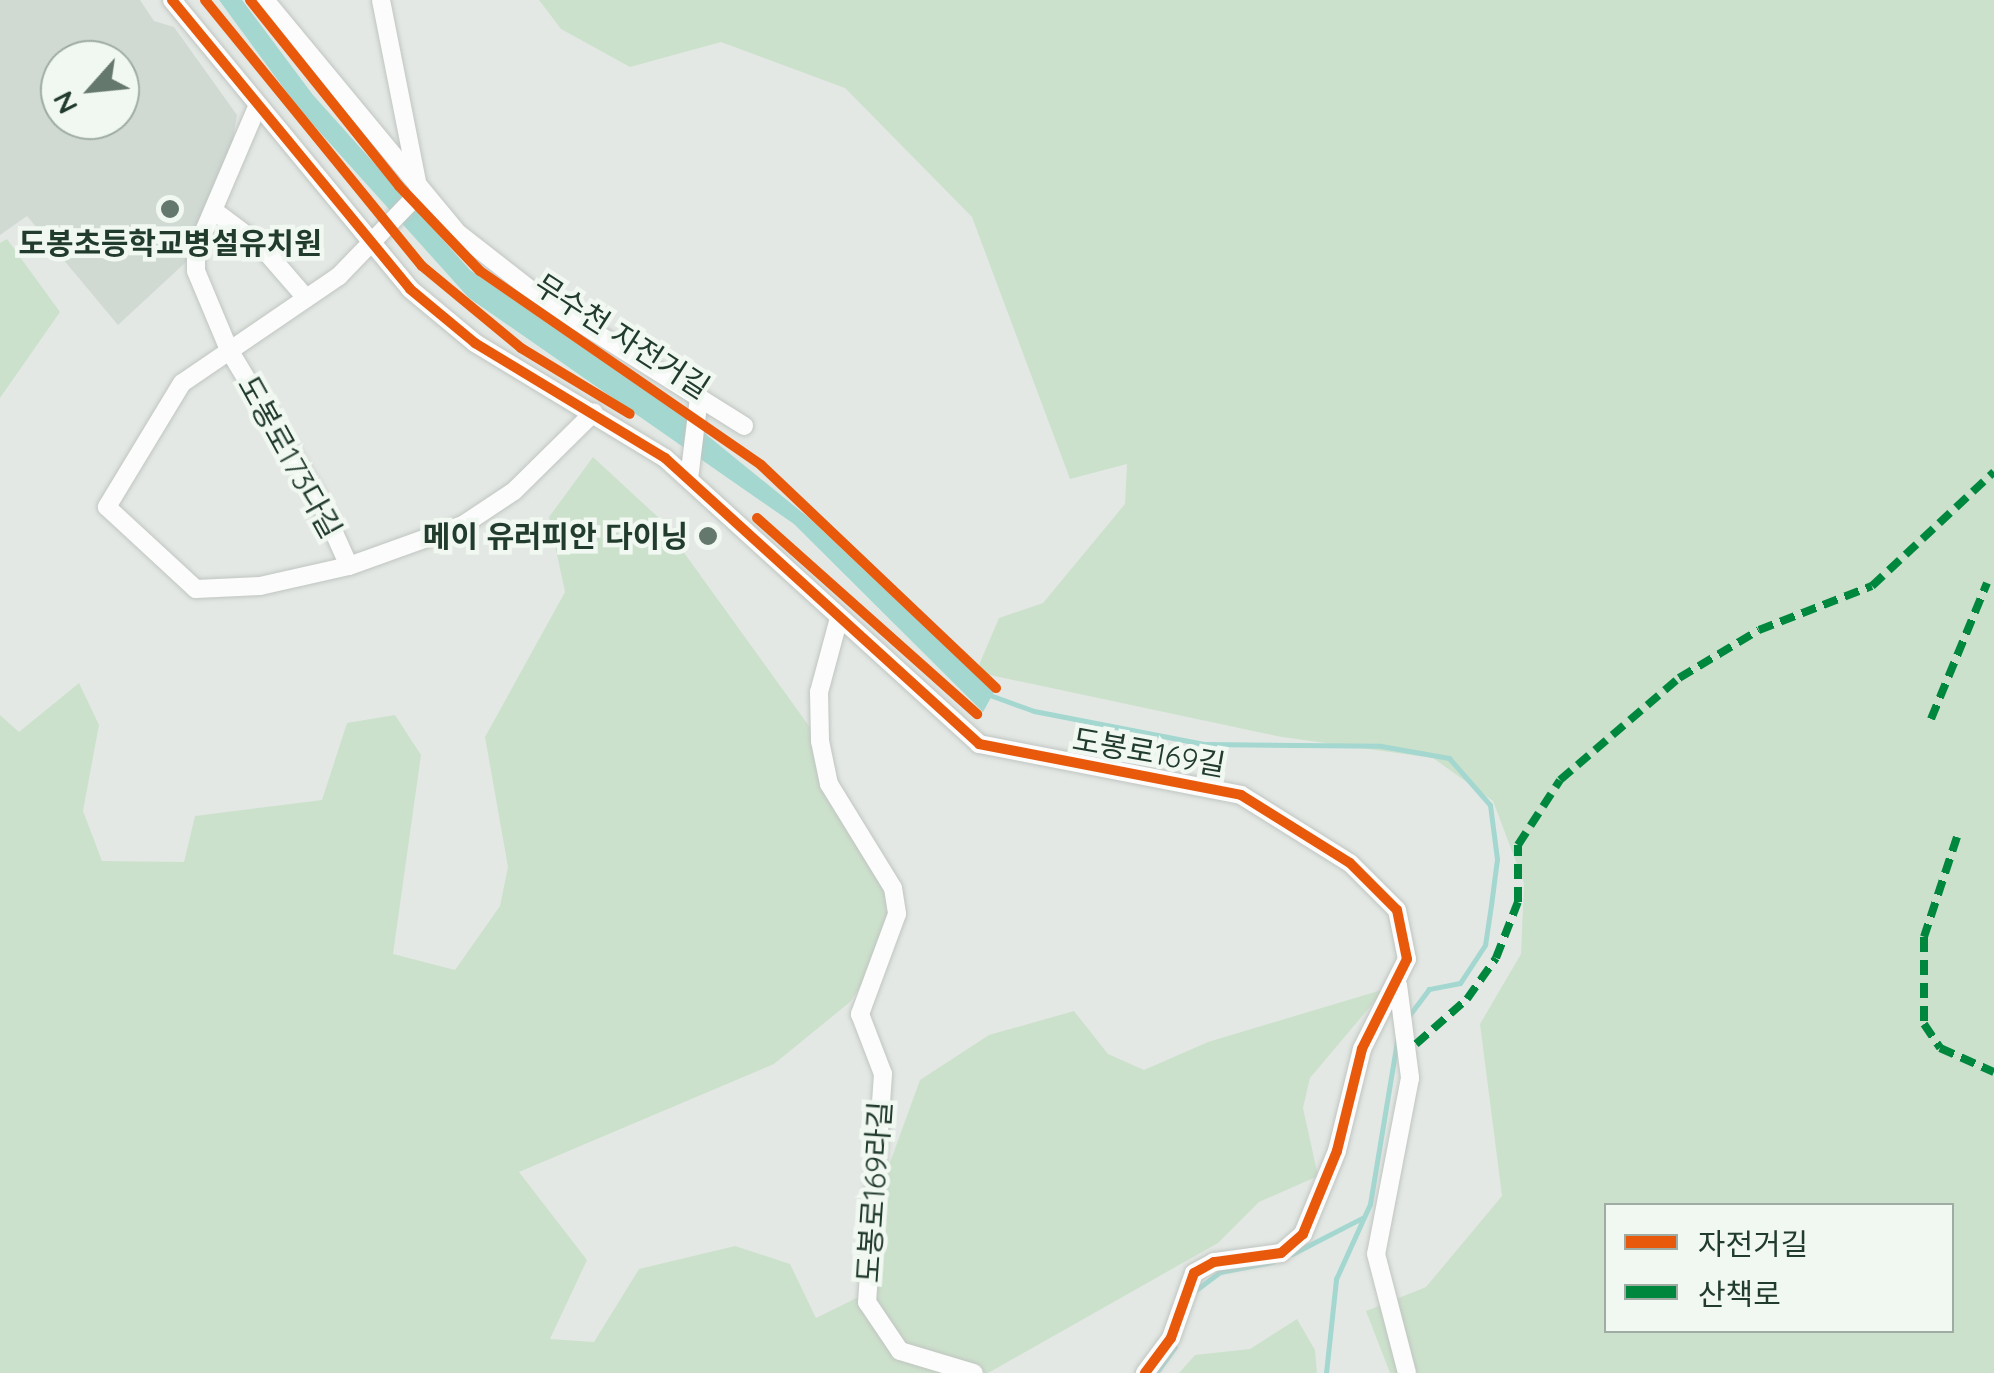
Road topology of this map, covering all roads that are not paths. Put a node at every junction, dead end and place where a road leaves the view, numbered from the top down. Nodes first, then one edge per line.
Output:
1 (172, 0) edge
2 (265, 0) edge
3 (382, 0) edge
4 (257, 107) junction
5 (418, 195) junction
6 (217, 213) junction
7 (375, 242) junction
8 (306, 298) junction
9 (229, 350) junction
10 (697, 401) junction
11 (594, 412) junction
12 (744, 426) dead end
13 (691, 473) junction
14 (349, 566) junction
15 (839, 618) junction
16 (1399, 990) junction
17 (974, 1373) edge
18 (1144, 1373) edge
19 (1406, 1373) edge

1 - 4 street, 도봉로169길
2 - 5 street
3 - 5 street
4 - 6 street, 도봉로173다길
4 - 7 street, 도봉로169길
5 - 7 street
5 - 10 street
6 - 8 street
6 - 9 street, 도봉로173다길
7 - 8 street
7 - 11 street, 도봉로169길
8 - 9 street
9 - 14 street, 도봉로173다길
9 - 14 street, 도봉로173다길
10 - 12 street
10 - 13 street
11 - 13 street, 도봉로169길
11 - 14 street, 도봉로173다길
13 - 15 street, 도봉로169길
15 - 16 street, 도봉로169길
15 - 17 street, 도봉로169라길
16 - 18 street, 도봉로169길
16 - 19 street

